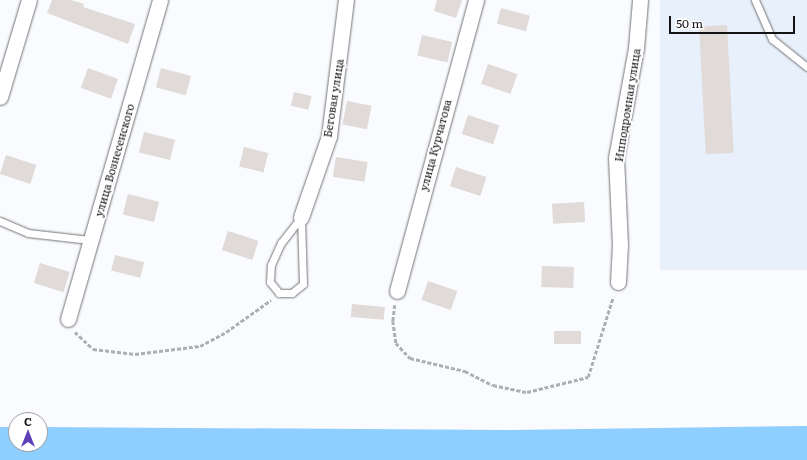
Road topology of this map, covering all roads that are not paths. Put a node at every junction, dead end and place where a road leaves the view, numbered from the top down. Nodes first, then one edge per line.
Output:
1 (29, 0) edge
2 (160, 0) edge
3 (346, 0) edge
4 (476, 0) edge
5 (640, 0) edge
6 (755, 0) edge
7 (807, 67) edge
8 (0, 97) edge
9 (301, 217) junction
10 (0, 221) edge
11 (90, 240) junction
12 (618, 282) road end
13 (397, 291) road end
14 (68, 320) road end

1 - 8 street
2 - 11 street, улица Вознесенского
3 - 9 street, Беговая улица
4 - 13 street, улица Курчатова
5 - 12 street, Ипподромная улица
6 - 7 lane
9 - 9 lane
10 - 11 lane
11 - 14 street, улица Вознесенского

